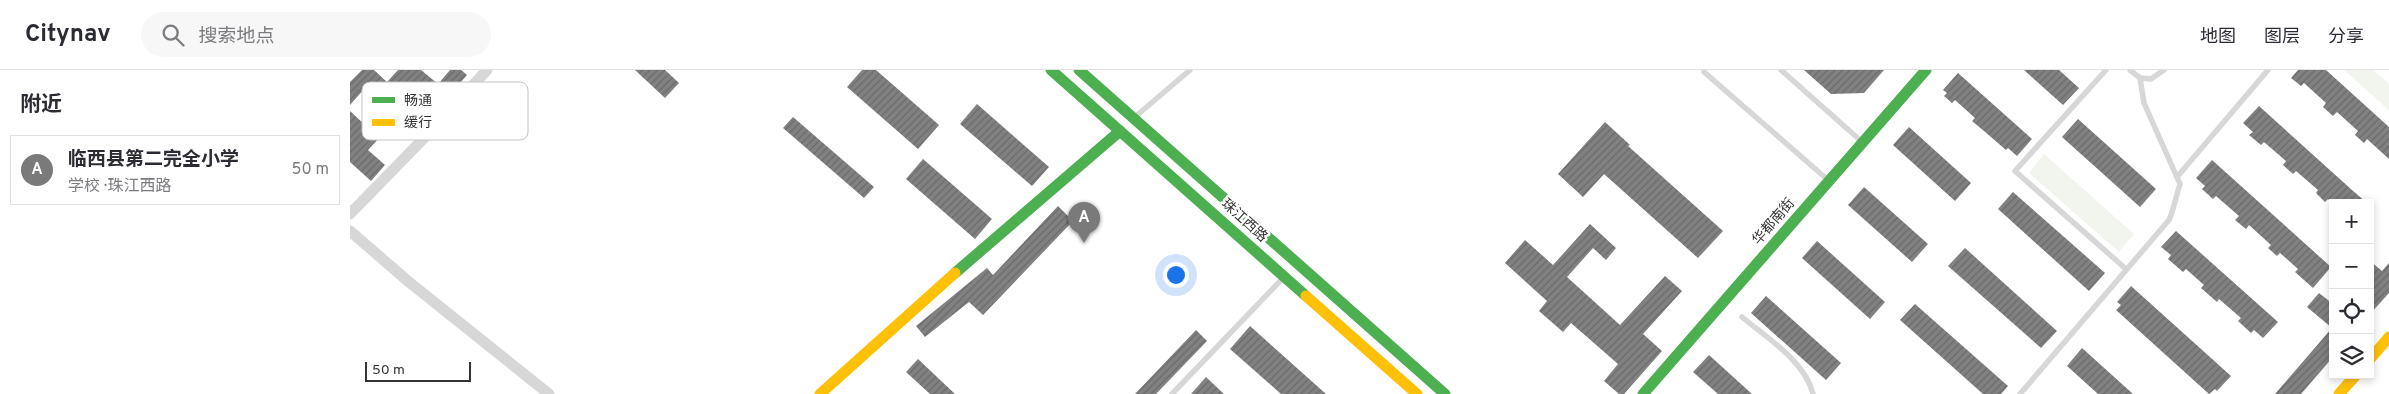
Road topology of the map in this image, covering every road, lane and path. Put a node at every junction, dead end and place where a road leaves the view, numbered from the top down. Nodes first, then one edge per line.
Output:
1 (487, 70) edge
2 (1051, 70) edge
3 (1079, 70) edge
4 (1190, 70) edge
5 (1781, 70) edge
6 (1926, 70) edge
7 (2106, 70) edge
8 (2130, 70) edge
9 (2164, 70) edge
10 (2268, 70) edge
11 (1704, 72) dead end
12 (2140, 78) junction
13 (476, 82) edge
14 (1134, 118) junction
15 (1120, 131) junction
16 (422, 140) edge
17 (1863, 143) junction
18 (2177, 176) junction
19 (1830, 181) junction
20 (350, 214) edge
21 (350, 231) edge
22 (2126, 269) junction
23 (1284, 276) junction
24 (1742, 317) dead end
25 (2389, 337) edge
26 (2374, 354) edge
27 (2352, 379) edge
28 (549, 394) edge
29 (820, 394) edge
30 (1172, 394) edge
31 (1417, 394) edge
32 (1445, 394) edge
33 (1644, 394) edge
34 (1813, 394) edge
35 (2020, 394) edge
36 (2339, 394) edge

1 - 13 street
2 - 15 main road, 珠江西路
3 - 14 main road, 珠江西路
4 - 14 lane
5 - 17 lane
6 - 17 main road, 华都南街
7 - 22 lane
8 - 12 lane
9 - 12 lane
10 - 18 lane
11 - 19 lane
12 - 18 lane
14 - 32 main road, 珠江西路
15 - 23 main road, 珠江西路
15 - 29 main road
16 - 20 street
17 - 19 main road, 华都南街
18 - 22 lane
19 - 33 main road, 华都南街
21 - 28 street
22 - 35 lane
23 - 30 lane
23 - 31 main road, 珠江西路
24 - 34 lane
25 - 26 main road
27 - 36 main road

